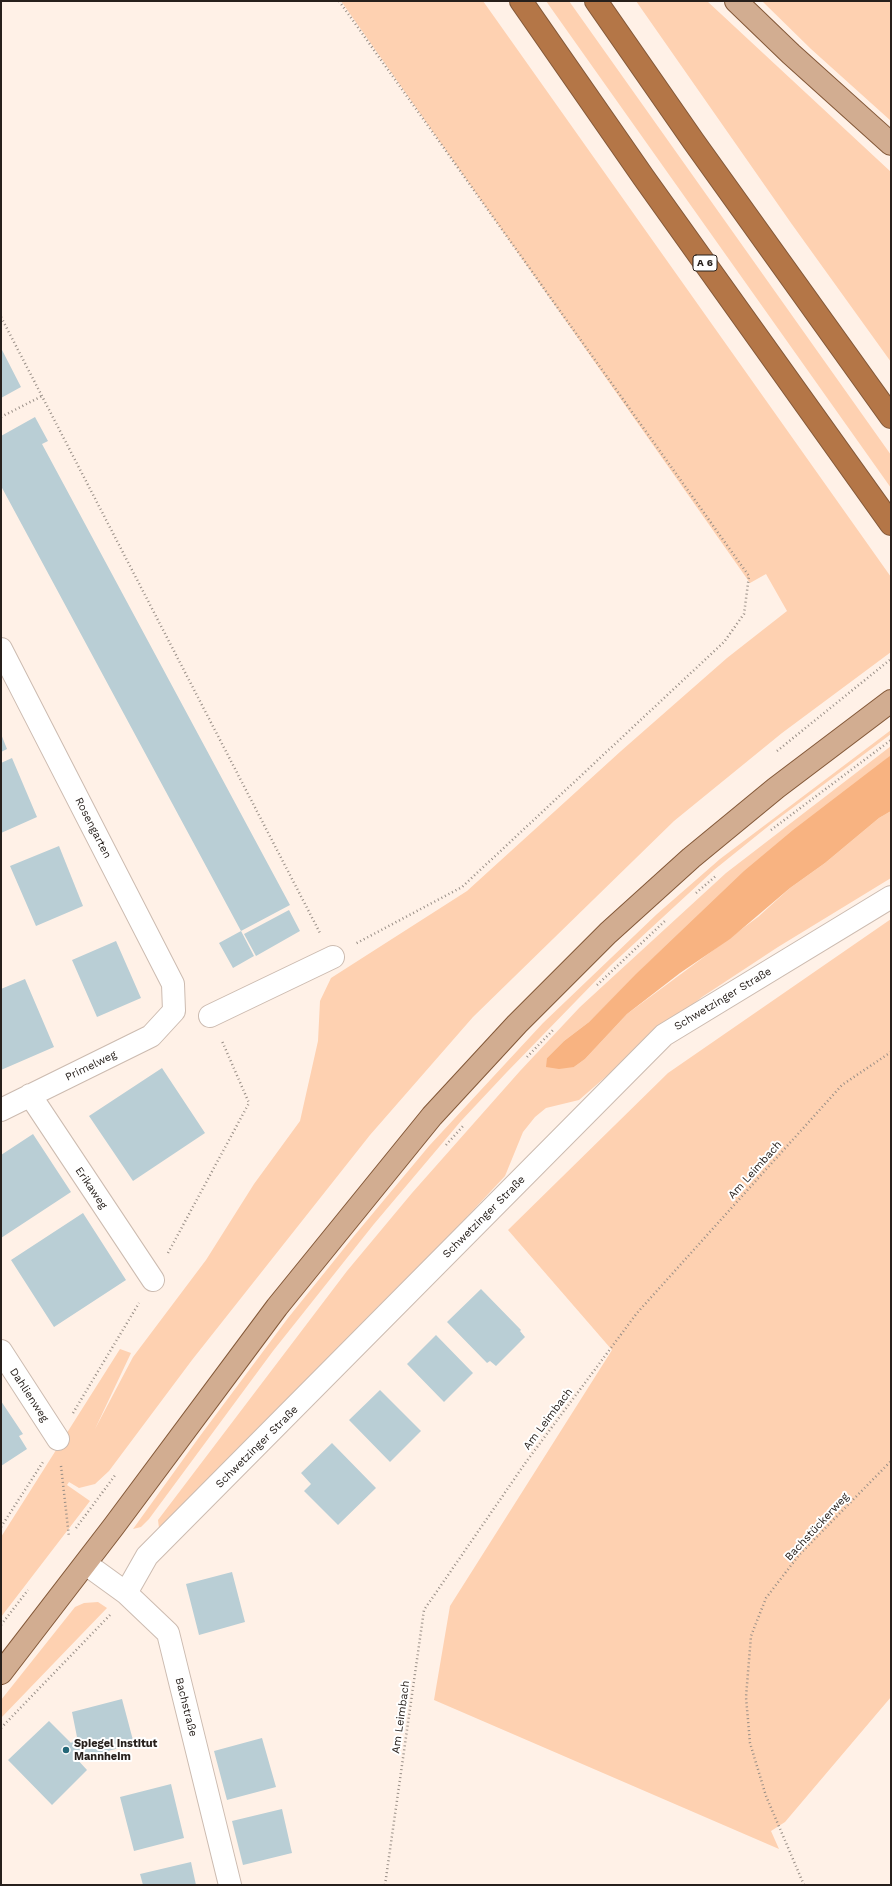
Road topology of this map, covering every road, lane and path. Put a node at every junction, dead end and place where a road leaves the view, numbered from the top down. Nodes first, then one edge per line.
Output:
1 (339, 1) edge
2 (521, 1) edge
3 (596, 1) edge
4 (736, 1) edge
5 (891, 144) edge
6 (1, 317) edge
7 (42, 396) junction
8 (1, 417) edge
9 (891, 417) edge
10 (891, 524) edge
11 (1, 648) edge
12 (891, 701) edge
13 (891, 740) edge
14 (770, 831) dead end
15 (722, 870) dead end
16 (693, 895) dead end
17 (891, 897) edge
18 (666, 920) dead end
19 (333, 957) junction
20 (596, 986) dead end
21 (174, 1011) joint
22 (210, 1016) dead end
23 (558, 1024) dead end
24 (891, 1052) edge
25 (526, 1057) dead end
26 (30, 1095) junction
27 (1, 1110) edge
28 (468, 1120) dead end
29 (443, 1149) dead end
30 (153, 1280) dead end
31 (1, 1351) edge
32 (58, 1439) joint
33 (891, 1461) edge
34 (69, 1537) dead end
35 (86, 1564) junction
36 (126, 1593) junction
37 (1, 1673) edge
38 (1, 1728) edge
39 (230, 1885) edge
40 (385, 1885) edge
41 (804, 1885) edge

1 - 19 path
2 - 10 highway, A 6
3 - 9 highway
4 - 5 main road
6 - 7 path
7 - 8 path
7 - 19 path
11 - 21 street, Rosengarten
12 - 35 main road
13 - 14 path
15 - 16 path
17 - 36 street, Schwetzinger Straße
18 - 20 path
19 - 22 street
21 - 26 street, Primelweg
23 - 25 path
24 - 40 path, Am Leimbach
26 - 27 street, Primelweg
26 - 30 street, Erikaweg
28 - 29 path
31 - 32 street, Dahlienweg
32 - 34 path
33 - 41 path, Bachstückerweg
35 - 36 street, Bachstraße
35 - 37 main road
36 - 38 path
36 - 39 street, Bachstraße

